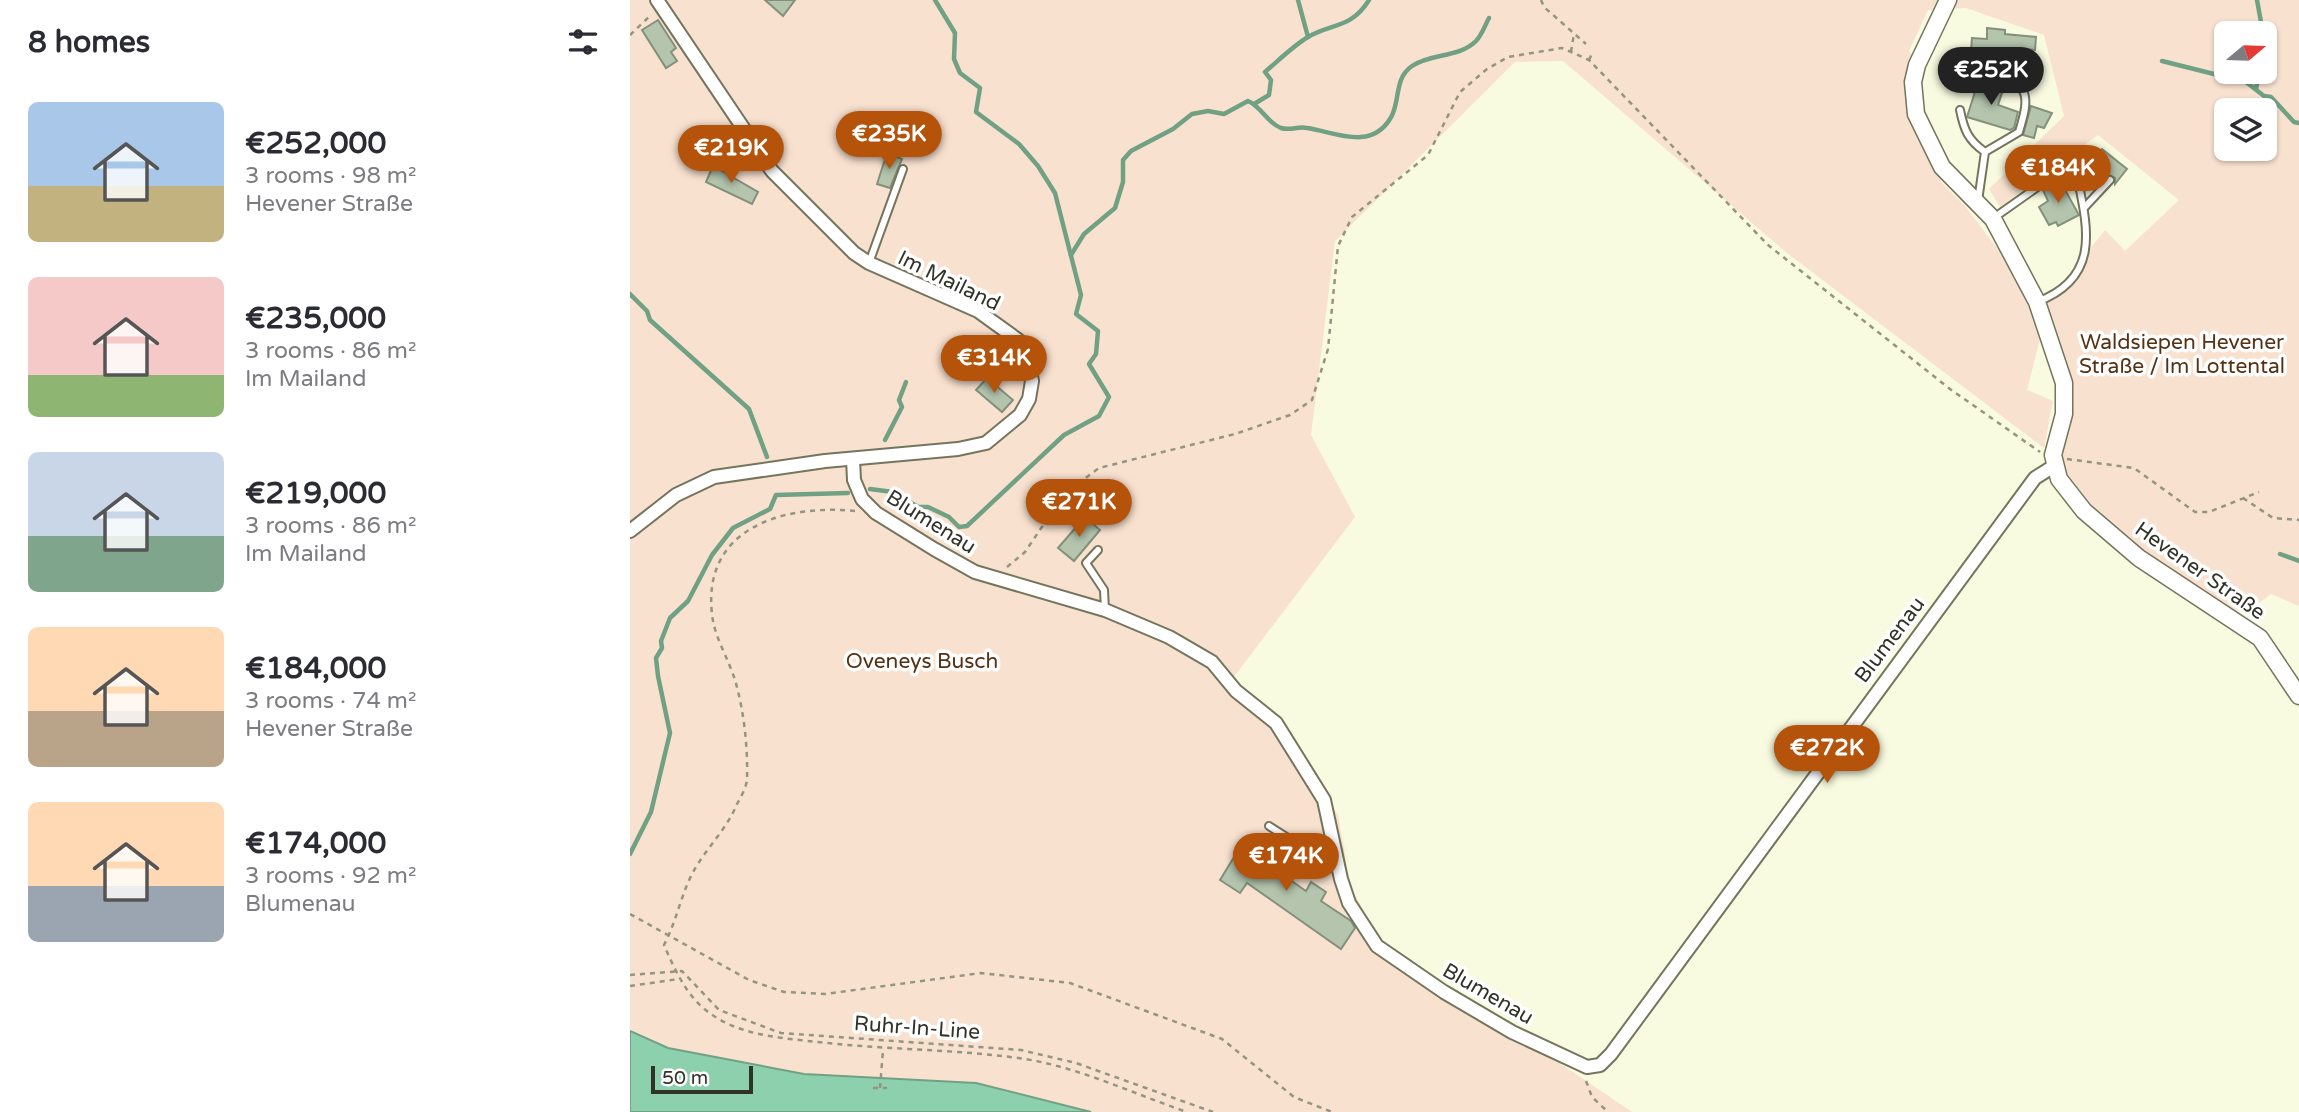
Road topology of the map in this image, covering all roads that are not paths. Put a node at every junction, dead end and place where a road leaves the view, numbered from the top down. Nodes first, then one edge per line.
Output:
1 (1948, 0) edge
2 (659, 3) edge
3 (2004, 69) dead end
4 (1960, 110) dead end
5 (1985, 152) junction
6 (2086, 161) dead end
7 (903, 169) dead end
8 (2076, 171) junction
9 (2102, 173) dead end
10 (2110, 180) dead end
11 (1978, 201) junction
12 (2084, 208) junction
13 (1993, 219) junction
14 (869, 263) junction
15 (2037, 302) junction
16 (853, 459) junction
17 (2054, 461) junction
18 (630, 531) edge
19 (1098, 550) dead end
20 (1105, 610) junction
21 (2299, 696) edge
22 (1269, 826) dead end
23 (1337, 856) junction

1 - 11 street
2 - 14 street, Im Mailand
3 - 5 lane
4 - 5 lane
5 - 11 lane
6 - 8 lane
7 - 14 lane
8 - 9 lane
8 - 12 lane
8 - 13 lane
10 - 12 lane
11 - 13 street
12 - 15 lane
13 - 15 street
14 - 16 street, Im Mailand
15 - 17 street
16 - 18 street, Im Mailand
16 - 20 street, Blumenau
17 - 21 street, Hevener Straße
17 - 23 street, Blumenau
19 - 20 lane
20 - 23 street, Blumenau
22 - 23 lane

